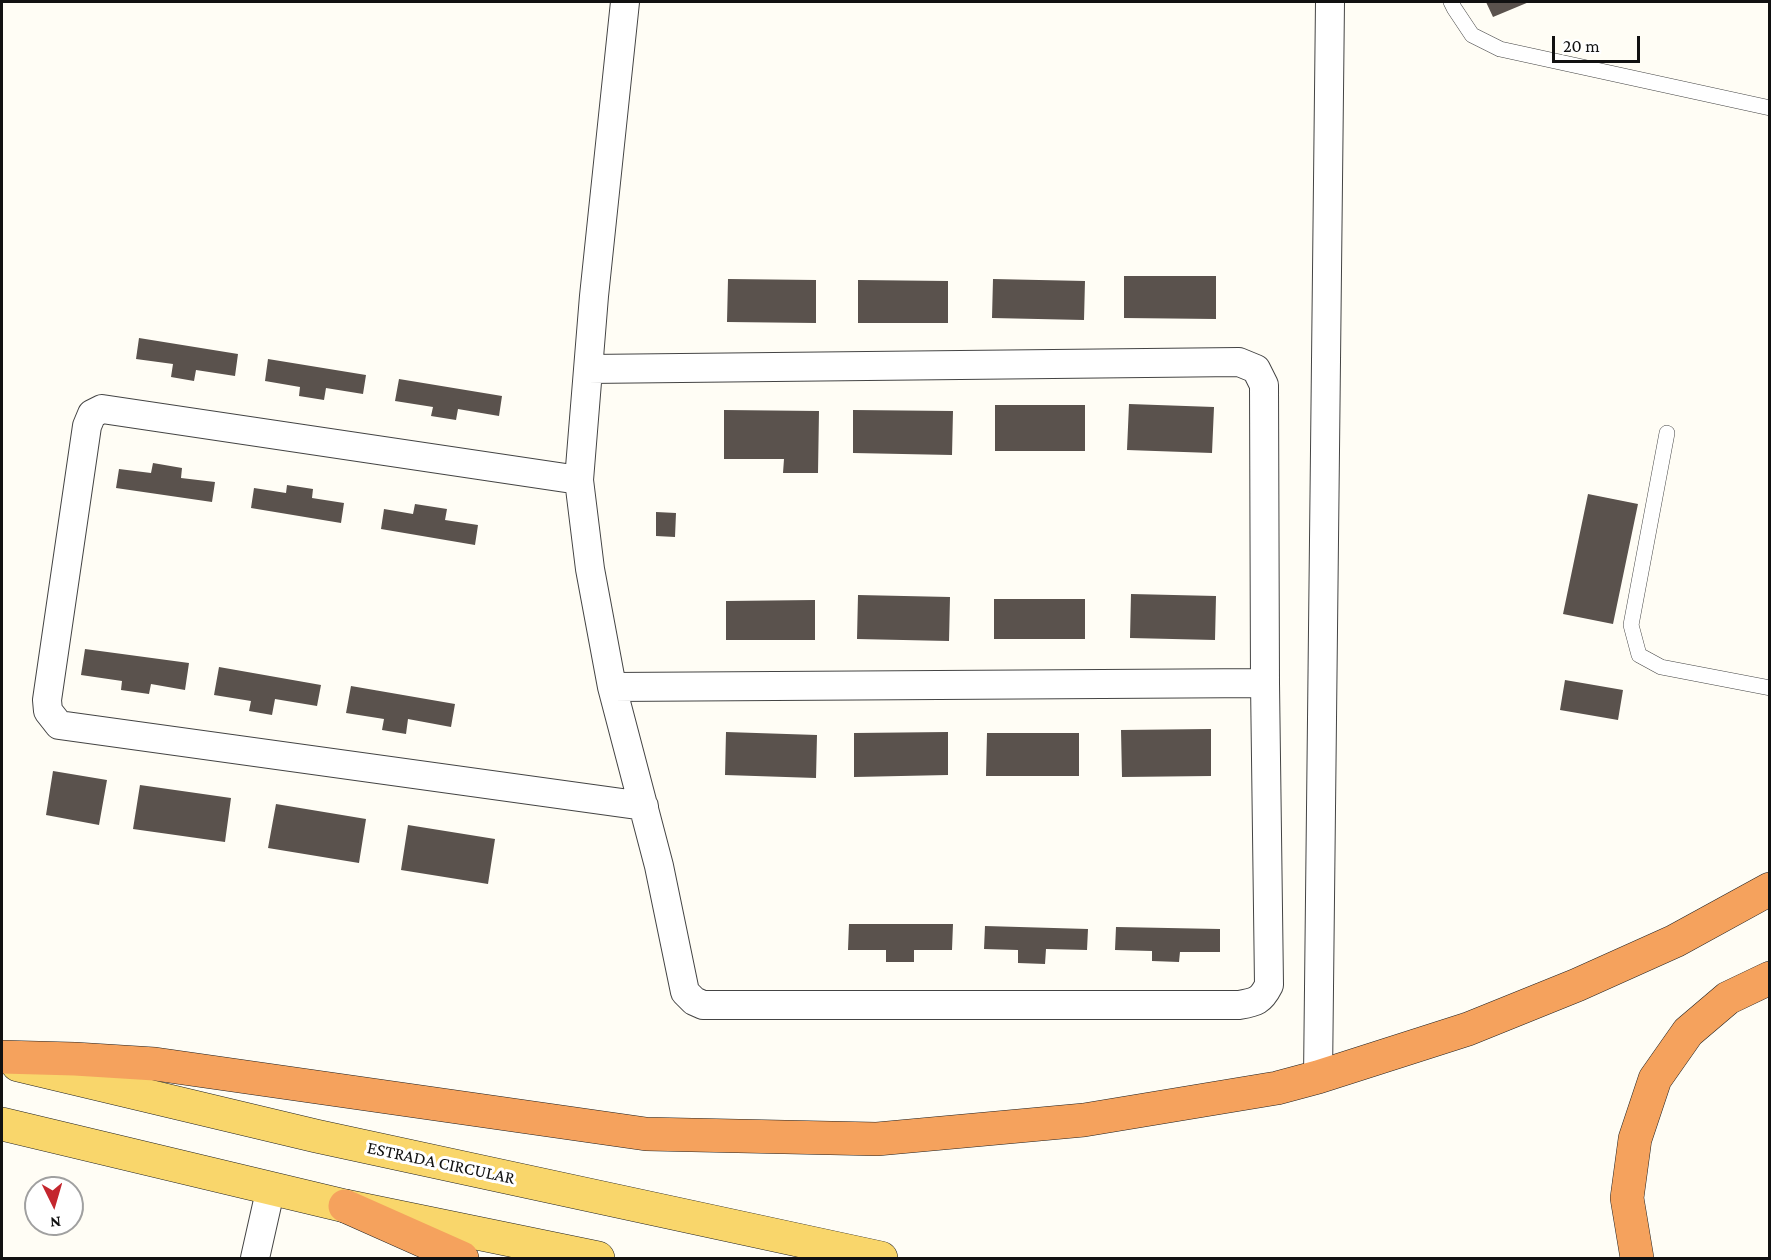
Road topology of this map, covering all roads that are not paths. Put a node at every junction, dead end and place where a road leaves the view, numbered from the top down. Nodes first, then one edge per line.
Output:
1 (625, 2) edge
2 (1330, 2) edge
3 (1451, 2) edge
4 (1770, 108) edge
5 (588, 369) junction
6 (1667, 433) dead end
7 (579, 480) junction
8 (1265, 683) junction
9 (612, 687) junction
10 (1770, 688) edge
11 (644, 806) junction
12 (1770, 889) edge
13 (1770, 978) edge
14 (2, 1059) edge
15 (1317, 1077) junction
16 (2, 1124) edge
17 (271, 1187) junction
18 (345, 1206) junction
19 (255, 1258) edge
20 (462, 1258) edge
21 (598, 1258) edge
22 (881, 1258) edge
23 (1637, 1258) edge

1 - 5 street
2 - 15 street
3 - 4 lane
5 - 7 street
5 - 8 street
6 - 10 lane
7 - 9 street
7 - 11 street
8 - 9 street
8 - 11 street
9 - 11 street
12 - 15 highway
13 - 23 highway
14 - 15 highway
14 - 22 main road, ESTRADA CIRCULAR
16 - 17 main road
17 - 18 main road
17 - 19 street
18 - 20 highway
18 - 21 main road

